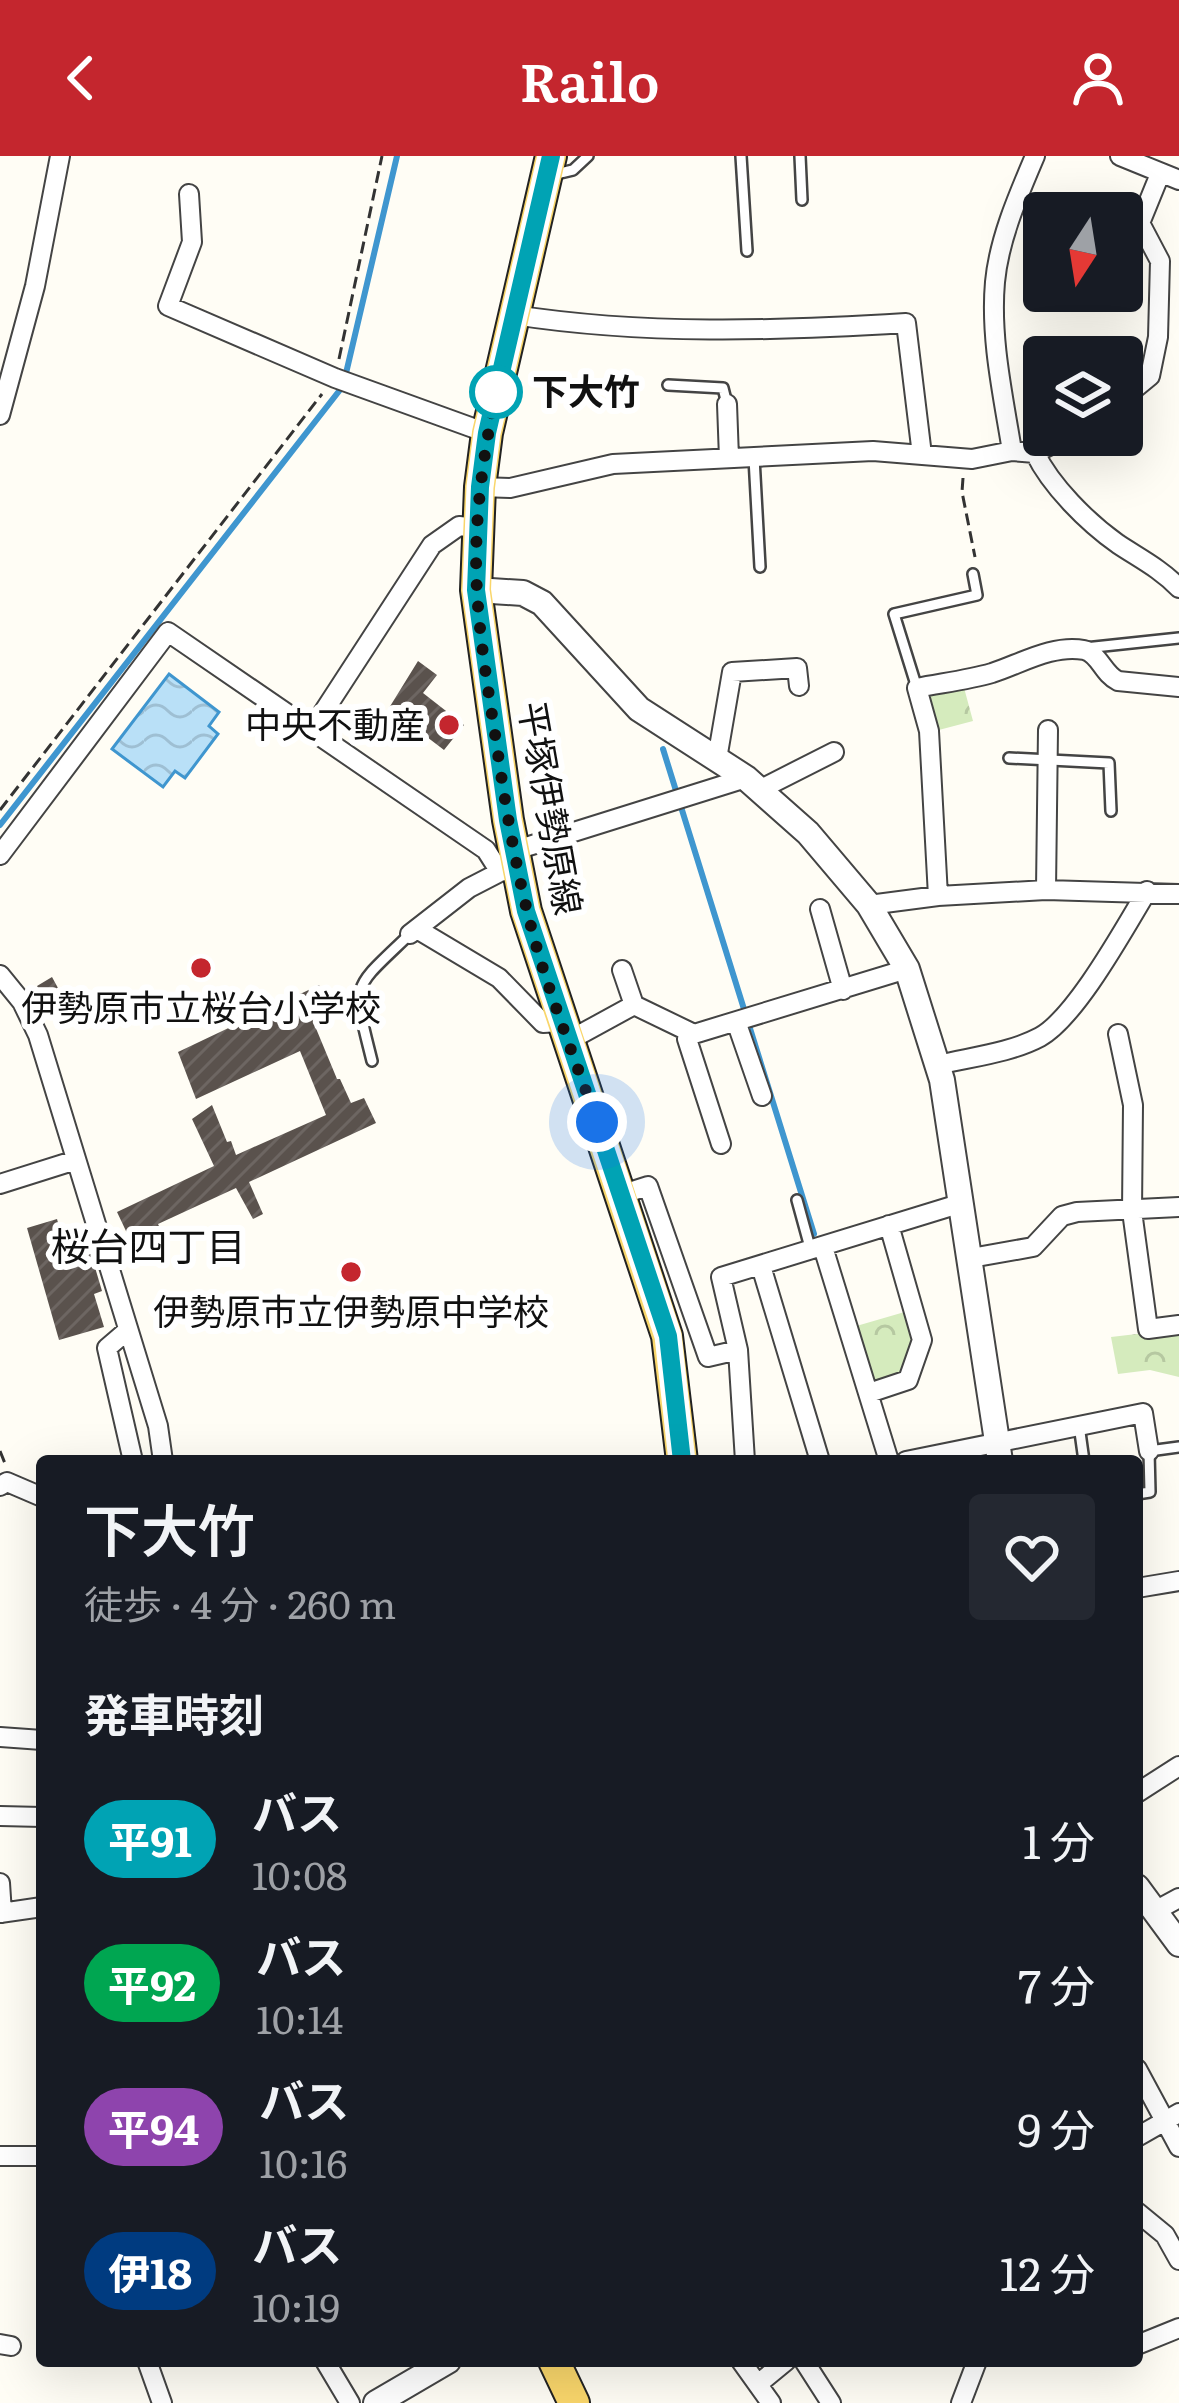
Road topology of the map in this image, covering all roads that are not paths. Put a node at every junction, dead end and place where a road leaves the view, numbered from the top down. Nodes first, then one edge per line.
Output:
1 (60, 156) edge
2 (588, 156) edge
3 (741, 156) edge
4 (1035, 156) edge
5 (1120, 156) edge
6 (804, 158) edge
7 (549, 166) edge
8 (1170, 177) edge
9 (189, 194) dead end
10 (802, 200) dead end
11 (747, 251) dead end
12 (514, 315) junction
13 (1158, 338) junction
14 (1179, 341) edge
15 (1143, 382) edge
16 (668, 385) dead end
17 (728, 404) joint
18 (0, 415) edge
19 (487, 433) junction
20 (1012, 451) junction
21 (1023, 452) edge
22 (922, 455) junction
23 (1036, 456) edge
24 (754, 457) junction
25 (729, 458) junction
26 (480, 487) junction
27 (478, 527) junction
28 (760, 567) dead end
29 (974, 574) road end
30 (1179, 588) edge
31 (476, 590) junction
32 (977, 595) junction
33 (984, 611) dead end
34 (1179, 638) edge
35 (1079, 649) junction
36 (798, 672) dead end
37 (1179, 687) edge
38 (917, 688) junction
39 (1048, 730) dead end
40 (311, 731) junction
41 (834, 752) dead end
42 (1009, 758) dead end
43 (717, 759) junction
44 (1046, 760) junction
45 (752, 784) junction
46 (1112, 811) dead end
47 (0, 855) edge
48 (510, 864) junction
49 (1046, 890) junction
50 (1147, 891) junction
51 (1179, 895) edge
52 (938, 896) junction
53 (868, 905) junction
54 (820, 909) dead end
55 (413, 932) junction
56 (907, 969) junction
57 (622, 970) dead end
58 (0, 975) edge
59 (843, 990) junction
60 (634, 1006) junction
61 (736, 1024) junction
62 (564, 1031) junction
63 (689, 1032) junction
64 (1118, 1034) dead end
65 (372, 1061) dead end
66 (938, 1065) junction
67 (762, 1096) dead end
68 (721, 1144) dead end
69 (76, 1160) junction
70 (0, 1184) edge
71 (623, 1194) junction
72 (796, 1200) dead end
73 (962, 1203) junction
74 (1179, 1207) edge
75 (1132, 1211) junction
76 (889, 1226) junction
77 (817, 1249) junction
78 (970, 1258) junction
79 (760, 1266) junction
80 (1179, 1325) edge
81 (128, 1330) junction
82 (738, 1350) junction
83 (868, 1394) junction
84 (1078, 1424) junction
85 (1179, 1447) edge
86 (999, 1450) edge
87 (1149, 1451) junction
88 (132, 1455) edge
89 (162, 1455) edge
90 (681, 1455) edge
91 (745, 1455) edge
92 (818, 1455) edge
93 (888, 1455) edge
94 (957, 1455) edge
95 (1083, 1455) edge
96 (0, 1486) edge
97 (1143, 1493) edge
98 (36, 1494) edge
99 (1179, 1581) edge
100 (1143, 1587) edge
101 (0, 1737) edge
102 (36, 1740) edge
103 (1179, 1766) edge
104 (1143, 1788) edge
105 (0, 1816) edge
106 (36, 1817) edge
107 (0, 1882) edge
108 (1143, 1895) edge
109 (1179, 1898) edge
110 (36, 1908) edge
111 (1155, 1911) junction
112 (1, 1913) edge
113 (1179, 1944) edge
114 (1143, 2077) edge
115 (1172, 2117) edge
116 (1143, 2134) edge
117 (1179, 2147) edge
118 (0, 2156) edge
119 (36, 2156) edge
120 (1143, 2217) edge
121 (1179, 2260) edge
122 (1179, 2328) edge
123 (1143, 2343) edge
124 (149, 2367) edge
125 (329, 2367) edge
126 (438, 2367) edge
127 (557, 2367) edge
128 (745, 2367) edge
129 (779, 2367) edge
130 (808, 2367) edge
131 (975, 2367) edge
132 (758, 2384) junction
133 (162, 2403) edge
134 (350, 2403) edge
135 (376, 2403) edge
136 (574, 2403) edge
137 (771, 2403) edge
138 (831, 2403) edge
139 (961, 2403) edge

1 - 18 street
2 - 7 lane
3 - 11 lane
4 - 20 street
5 - 8 street
6 - 10 lane
7 - 12 main road, 平塚伊勢原線
8 - 13 street
9 - 19 street
12 - 19 main road, 平塚伊勢原線
12 - 22 street
13 - 14 street
13 - 15 street
16 - 17 lane
17 - 25 street
19 - 26 main road, 平塚伊勢原線
20 - 21 street
20 - 22 street
22 - 24 street
23 - 30 street
24 - 25 street
24 - 28 lane
25 - 26 street
26 - 27 main road, 平塚伊勢原線
27 - 31 main road, 平塚伊勢原線
27 - 40 street
29 - 32 lane
31 - 43 street
31 - 48 main road, 平塚伊勢原線
32 - 33 lane
32 - 38 lane
34 - 35 lane
35 - 37 street
35 - 38 street
36 - 43 street
38 - 52 street
39 - 44 street
40 - 47 street
40 - 48 street
41 - 45 street
42 - 44 lane
43 - 45 street
44 - 46 lane
44 - 49 street
45 - 48 street
45 - 53 street
48 - 55 street
48 - 62 main road, 平塚伊勢原線
49 - 50 street
49 - 52 street
50 - 51 street
50 - 66 street
52 - 53 street
53 - 56 street
54 - 59 street
55 - 62 street
55 - 65 lane
56 - 59 street
56 - 66 street
57 - 60 street
58 - 69 street
59 - 61 street
60 - 62 street
60 - 63 street
61 - 63 street
61 - 67 street
62 - 71 main road, 平塚伊勢原線
63 - 68 street
64 - 75 street
66 - 73 street
69 - 70 street
69 - 81 street
71 - 82 street
71 - 90 main road, 平塚伊勢原線
72 - 77 lane
73 - 76 street
73 - 78 street
74 - 75 street
75 - 78 street
75 - 80 street
76 - 77 street
76 - 83 street
77 - 79 street
77 - 83 street
78 - 86 street
79 - 82 street
79 - 92 street
81 - 88 street
81 - 89 street
82 - 91 street
83 - 93 street
84 - 86 street
84 - 87 street
84 - 95 lane
85 - 87 lane
86 - 94 street
87 - 97 lane
96 - 98 street
99 - 100 street
101 - 102 street
103 - 104 street
105 - 106 street
107 - 112 street
108 - 111 street
109 - 111 street
110 - 112 street
111 - 113 street
114 - 115 street
115 - 116 street
115 - 117 street
118 - 119 street
120 - 121 street
122 - 123 street
124 - 133 street
125 - 134 street
126 - 135 street
127 - 136 main road
128 - 132 street
129 - 132 street
130 - 138 street
131 - 139 street
132 - 137 street

